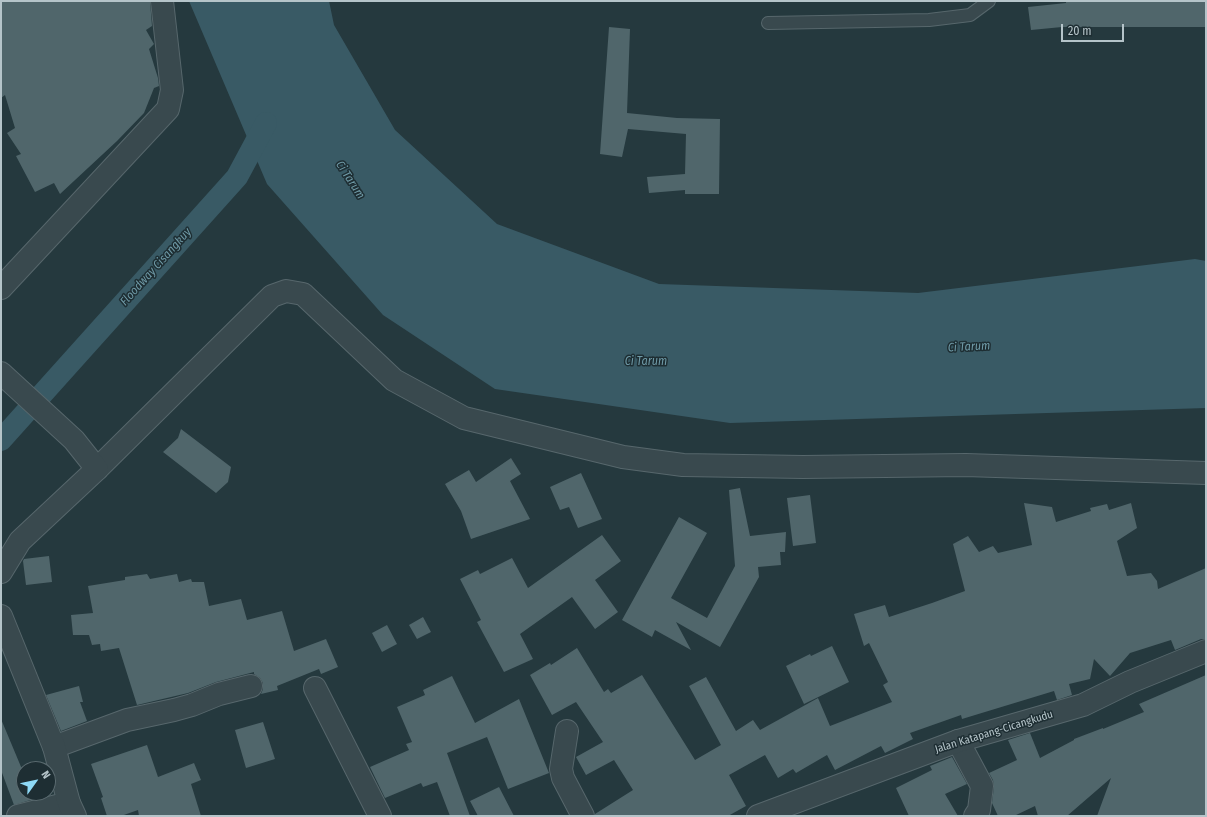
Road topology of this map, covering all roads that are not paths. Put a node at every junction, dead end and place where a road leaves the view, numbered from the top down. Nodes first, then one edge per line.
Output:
1 (162, 1) edge
2 (989, 1) edge
3 (768, 23) dead end
4 (1, 288) edge
5 (1, 373) edge
6 (97, 469) junction
7 (1206, 473) edge
8 (1, 572) edge
9 (1, 616) edge
10 (1206, 652) edge
11 (251, 686) dead end
12 (315, 688) dead end
13 (567, 731) dead end
14 (958, 741) junction
15 (54, 747) junction
16 (72, 809) edge
17 (18, 816) edge
18 (380, 816) edge
19 (583, 816) edge
20 (758, 816) edge
21 (975, 816) edge

1 - 4 street
2 - 3 lane
5 - 6 street
6 - 7 street
6 - 8 street
9 - 15 street
10 - 14 street, Jalan Katapang-Cicangkudu
11 - 15 street
12 - 18 street
13 - 19 street
14 - 20 street, Jalan Katapang-Cicangkudu
14 - 21 street
15 - 16 street
16 - 17 street

